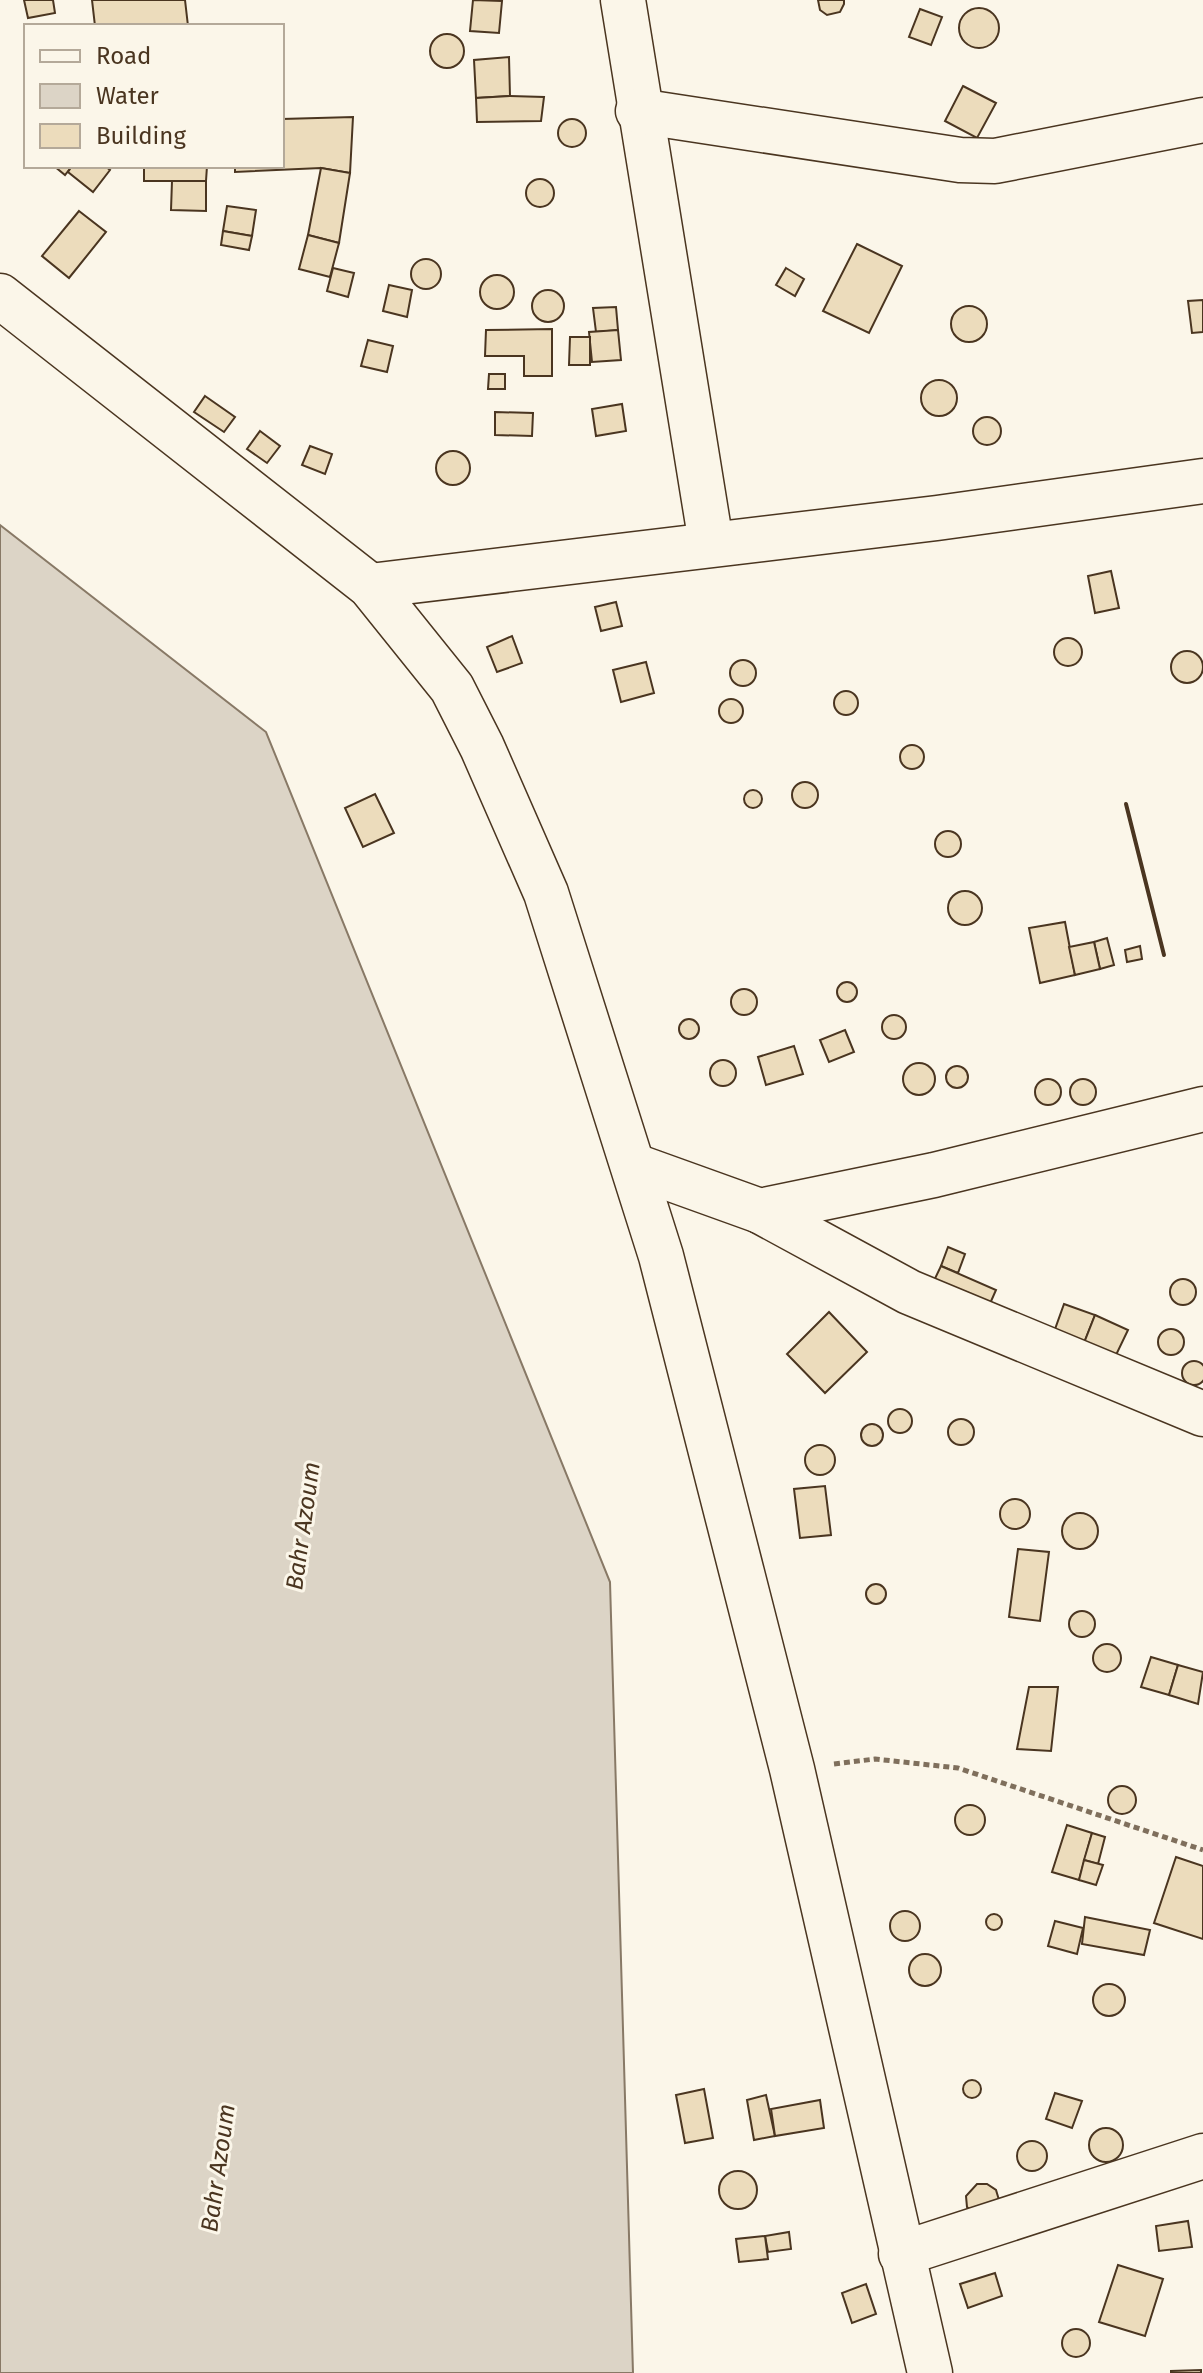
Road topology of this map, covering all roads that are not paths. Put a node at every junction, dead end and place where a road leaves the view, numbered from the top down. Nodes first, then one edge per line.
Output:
1 (623, 0) edge
2 (638, 111) junction
3 (1203, 120) edge
4 (0, 296) edge
5 (1203, 481) edge
6 (711, 543) junction
7 (370, 586) junction
8 (1203, 1109) edge
9 (635, 1166) junction
10 (760, 1211) junction
11 (1203, 1414) edge
12 (1203, 2156) edge
13 (901, 2254) junction
14 (930, 2373) edge

1 - 2 street
2 - 3 street
2 - 6 street
4 - 7 street
5 - 6 street
6 - 7 street
7 - 9 street
8 - 10 street
9 - 10 street
9 - 13 street
10 - 11 street
12 - 13 street
13 - 14 street

